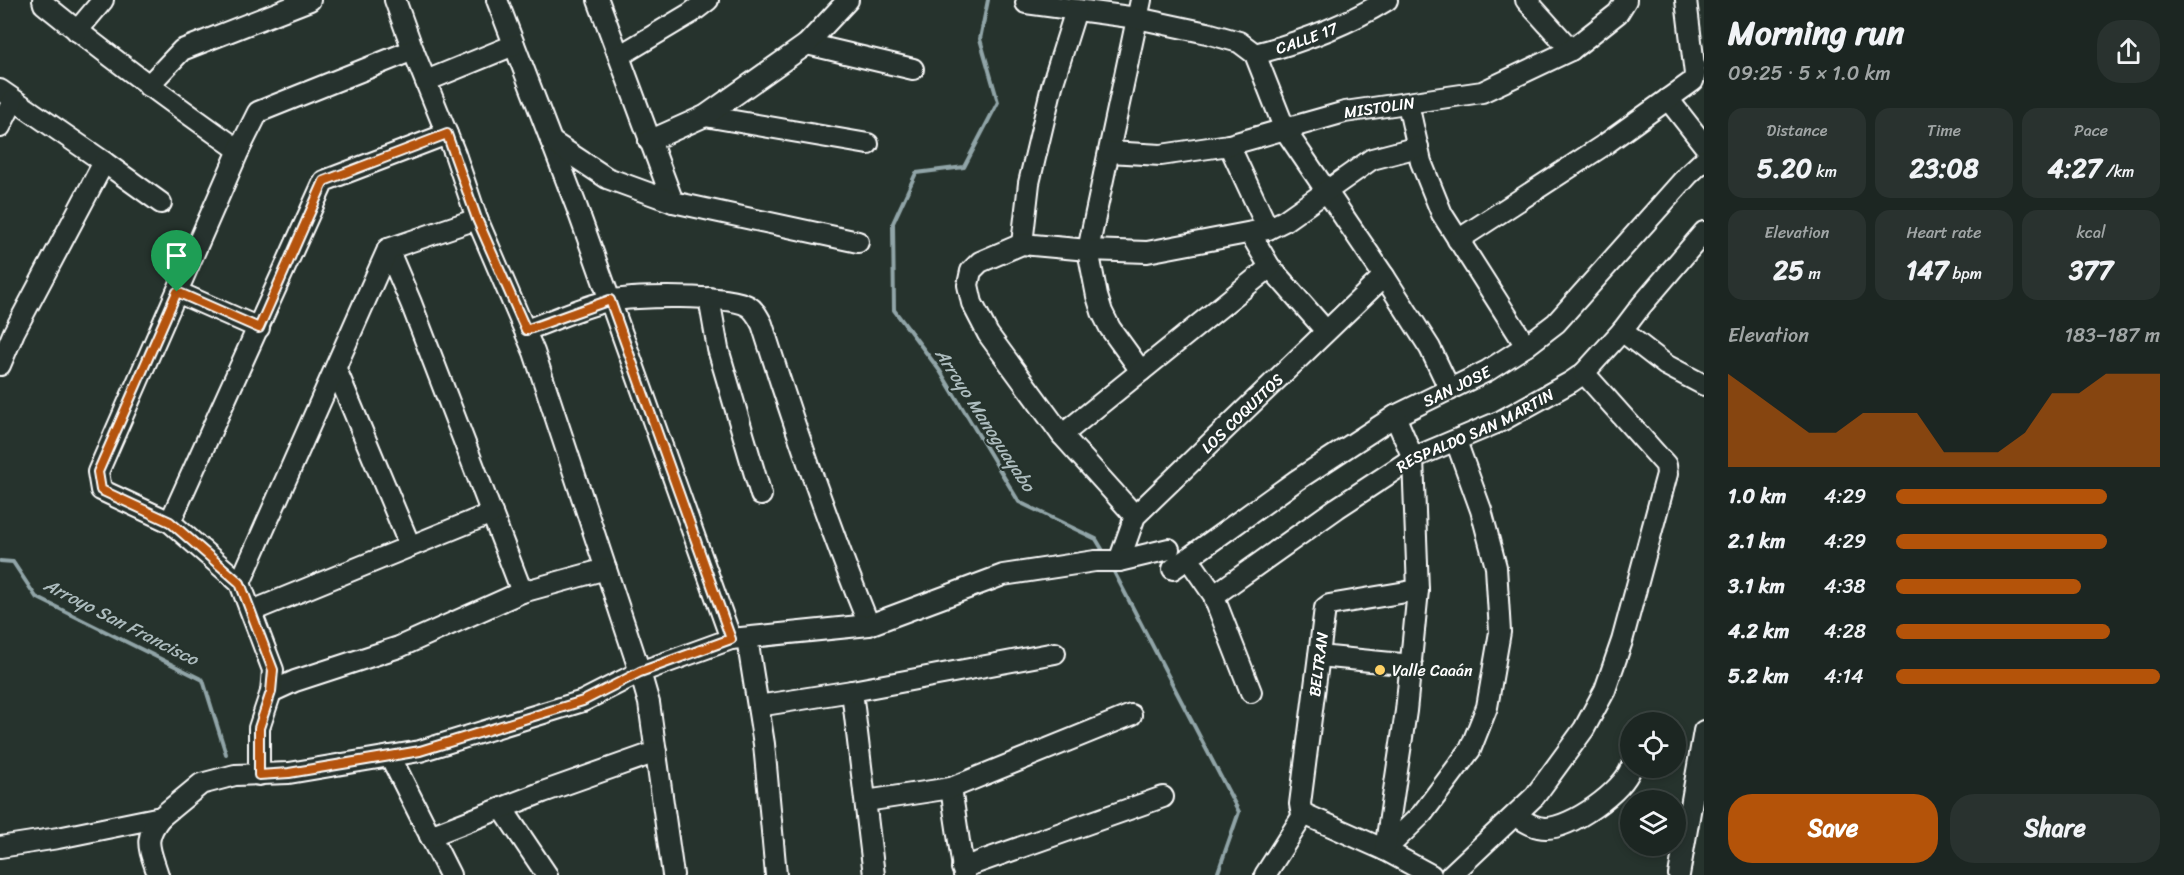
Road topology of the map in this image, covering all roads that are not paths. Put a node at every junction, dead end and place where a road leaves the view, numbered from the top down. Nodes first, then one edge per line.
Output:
1 (43, 0) edge
2 (103, 0) edge
3 (310, 0) edge
4 (395, 0) edge
5 (497, 0) edge
6 (598, 0) edge
7 (708, 0) edge
8 (848, 0) edge
9 (1387, 0) edge
10 (1526, 0) edge
11 (1626, 0) edge
12 (1686, 0) edge
13 (1026, 3) dead end
14 (1139, 9) edge
15 (1076, 10) junction
16 (77, 31) junction
17 (807, 44) junction
18 (514, 45) junction
19 (412, 50) junction
20 (1571, 50) junction
21 (1255, 54) junction
22 (619, 56) junction
23 (914, 69) dead end
24 (426, 81) junction
25 (148, 86) junction
26 (7, 96) edge
27 (1668, 99) junction
28 (1408, 104) junction
29 (705, 116) junction
30 (0, 127) edge
31 (1285, 130) junction
32 (447, 134) junction
33 (551, 141) junction
34 (649, 141) junction
35 (868, 144) dead end
36 (1704, 144) edge
37 (1229, 145) junction
38 (1418, 147) junction
39 (238, 150) junction
40 (1109, 152) junction
41 (1704, 160) edge
42 (104, 162) junction
43 (1326, 192) junction
44 (673, 202) junction
45 (161, 203) dead end
46 (477, 219) junction
47 (1259, 231) junction
48 (1704, 232) edge
49 (1458, 240) junction
50 (858, 242) dead end
51 (1022, 244) junction
52 (388, 249) junction
53 (1088, 250) junction
54 (1270, 267) junction
55 (1384, 276) junction
56 (177, 292) junction
57 (709, 298) junction
58 (610, 300) junction
59 (259, 328) junction
60 (526, 330) junction
61 (1326, 331) junction
62 (1622, 331) junction
63 (1526, 346) junction
64 (0, 365) edge
65 (336, 369) junction
66 (1141, 371) junction
67 (1584, 373) junction
68 (1704, 385) edge
69 (1450, 390) junction
70 (1395, 416) junction
71 (1062, 435) junction
72 (1456, 441) junction
73 (1413, 458) junction
74 (761, 495) dead end
75 (492, 513) junction
76 (1135, 516) junction
77 (170, 522) junction
78 (410, 546) junction
79 (1169, 549) dead end
80 (1119, 561) junction
81 (1195, 568) dead end
82 (606, 569) junction
83 (1173, 569) dead end
84 (240, 583) junction
85 (1418, 590) junction
86 (522, 592) junction
87 (1215, 595) junction
88 (252, 611) junction
89 (869, 626) junction
90 (739, 639) junction
91 (1055, 653) dead end
92 (1319, 656) junction
93 (1412, 665) junction
94 (640, 672) junction
95 (271, 692) junction
96 (852, 692) junction
97 (1251, 692) dead end
98 (758, 706) junction
99 (1131, 715) dead end
100 (1704, 731) edge
101 (656, 752) junction
102 (390, 756) junction
103 (259, 775) junction
104 (1624, 778) edge
105 (951, 788) junction
106 (1162, 796) dead end
107 (866, 801) junction
108 (502, 808) junction
109 (1304, 814) junction
110 (1516, 816) junction
111 (160, 817) junction
112 (430, 836) junction
113 (0, 847) edge
114 (1385, 850) junction
115 (963, 871) edge
116 (158, 875) edge
117 (450, 875) edge
118 (547, 875) edge
119 (673, 875) edge
120 (777, 875) edge
121 (874, 875) edge
122 (1265, 875) edge
123 (1431, 875) edge
124 (1452, 875) edge
125 (1679, 875) edge

1 - 16 street
2 - 16 street
3 - 25 street
4 - 19 street
5 - 18 street
6 - 22 street
7 - 22 street
8 - 17 street
9 - 21 street, CALLE 17
10 - 20 street
11 - 20 street, MISTOLIN
12 - 27 street
13 - 15 street
14 - 15 street
14 - 21 street
14 - 40 street
15 - 51 street
16 - 25 street
17 - 23 street
17 - 29 street
18 - 24 street
18 - 33 street
19 - 24 street
19 - 39 street
20 - 28 street, MISTOLIN
21 - 31 street
22 - 34 street
24 - 32 street
25 - 39 street
26 - 30 street
26 - 42 street
27 - 36 street
27 - 49 street
28 - 31 street, MISTOLIN
28 - 38 street
29 - 34 street
29 - 35 street
31 - 37 street, MISTOLIN
31 - 43 street
32 - 46 street
32 - 59 street
33 - 44 street
33 - 58 street
34 - 44 street
37 - 40 street, MISTOLIN
37 - 47 street
38 - 43 street
38 - 49 street
39 - 56 street
40 - 53 street
41 - 63 street, SAN JOSE
42 - 45 street
42 - 64 street
43 - 47 street
43 - 55 street
44 - 50 street
46 - 52 street
46 - 60 street
47 - 53 street
47 - 54 street
48 - 62 street, RESPALDO SAN MARTIN
49 - 63 street
51 - 53 street
51 - 71 street
52 - 65 street
52 - 75 street
53 - 66 street
54 - 61 street
54 - 66 street
55 - 61 street, LOS COQUITOS
55 - 69 street
56 - 59 street
56 - 77 street
57 - 58 street
57 - 74 street
57 - 89 street
58 - 60 street
58 - 90 street
59 - 77 street
60 - 82 street
61 - 76 street, LOS COQUITOS
62 - 67 street, RESPALDO SAN MARTIN
62 - 68 street
63 - 69 street, SAN JOSE
65 - 78 street
65 - 84 street
66 - 71 street
67 - 72 street, RESPALDO SAN MARTIN
67 - 110 street
69 - 70 street, SAN JOSE
70 - 73 street
70 - 83 street, SAN JOSE
71 - 76 street
72 - 73 street, RESPALDO SAN MARTIN
72 - 114 street
73 - 85 street
73 - 87 street, RESPALDO SAN MARTIN
75 - 78 street
75 - 86 street
76 - 80 street, LOS COQUITOS
77 - 84 street
78 - 88 street
79 - 80 street
80 - 89 street
81 - 87 street
82 - 86 street
82 - 94 street
84 - 88 street
85 - 92 street, BELTRAN
85 - 93 street
86 - 95 street
87 - 97 street
88 - 95 street
89 - 90 street
90 - 94 street
90 - 98 street
91 - 96 street
92 - 93 street
92 - 109 street, BELTRAN
93 - 114 street
94 - 101 street
94 - 102 street
95 - 103 street
96 - 98 street
96 - 107 street
98 - 120 street
99 - 105 street
100 - 125 street
101 - 108 street
101 - 119 street
102 - 103 street
102 - 112 street
103 - 111 street
104 - 110 street
105 - 107 street
105 - 115 street
106 - 115 street
107 - 121 street
108 - 112 street
108 - 118 street
109 - 114 street
109 - 122 street
110 - 124 street
111 - 113 street
111 - 116 street
112 - 117 street
114 - 123 street

